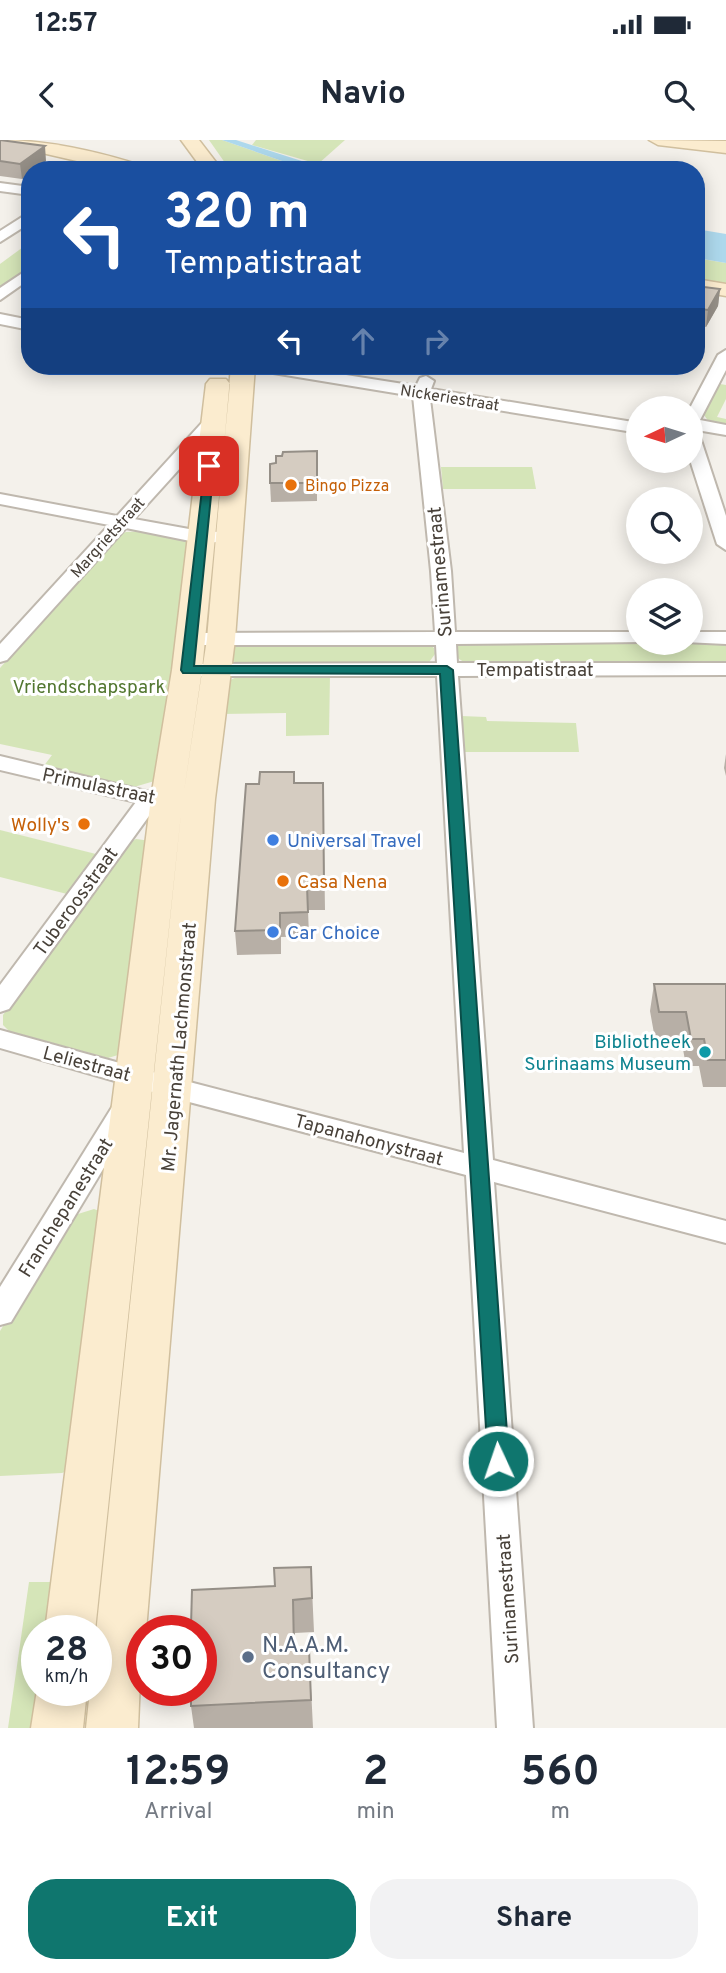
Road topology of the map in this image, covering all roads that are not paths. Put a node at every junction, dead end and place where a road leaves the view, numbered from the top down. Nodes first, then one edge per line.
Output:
1 (9, 140) edge
2 (172, 140) edge
3 (190, 140) edge
4 (658, 140) edge
5 (726, 147) edge
6 (84, 161) edge
7 (187, 161) edge
8 (206, 161) edge
9 (0, 187) edge
10 (21, 190) edge
11 (21, 223) edge
12 (0, 238) edge
13 (21, 279) edge
14 (705, 286) edge
15 (726, 290) edge
16 (0, 295) edge
17 (0, 319) edge
18 (21, 323) edge
19 (726, 355) edge
20 (218, 375) edge
21 (241, 375) edge
22 (331, 375) edge
23 (370, 375) edge
24 (424, 387) junction
25 (704, 398) edge
26 (626, 414) edge
27 (215, 419) junction
28 (626, 426) edge
29 (704, 426) edge
30 (726, 430) edge
31 (704, 439) edge
32 (726, 442) edge
33 (703, 473) edge
34 (0, 499) edge
35 (120, 523) junction
36 (214, 537) junction
37 (726, 544) edge
38 (444, 638) junction
39 (626, 638) edge
40 (703, 638) edge
41 (726, 638) edge
42 (204, 654) junction
43 (0, 656) edge
44 (726, 669) edge
45 (447, 670) junction
46 (0, 763) edge
47 (172, 799) junction
48 (0, 1003) edge
49 (0, 1039) edge
50 (174, 1088) junction
51 (132, 1089) junction
52 (480, 1168) junction
53 (726, 1232) edge
54 (0, 1313) edge
55 (79, 1558) junction
56 (129, 1558) junction
57 (71, 1615) edge
58 (60, 1706) edge
59 (57, 1728) edge
60 (112, 1728) edge
61 (515, 1728) edge

1 - 6 main road
2 - 7 main road
3 - 8 main road
4 - 5 main road
9 - 10 street
11 - 12 street
13 - 16 street
14 - 15 main road
17 - 18 street
19 - 25 street
20 - 27 main road, Mr. Jagernath Lachmonstraat
21 - 36 main road, Mr. Jagernath Lachmonstraat
22 - 24 street, Nickeriestraat
23 - 24 street, Nickeriestraat
24 - 26 street, Nickeriestraat
24 - 28 street, Nickeriestraat
24 - 38 street, Surinamestraat
27 - 35 street, Margrietstraat
27 - 36 main road, Mr. Jagernath Lachmonstraat
29 - 30 street
31 - 32 street
33 - 37 street
34 - 35 street
35 - 36 street
35 - 43 street, Margrietstraat
36 - 42 main road, Mr. Jagernath Lachmonstraat
38 - 39 street, Tempatistraat
38 - 42 street, Tempatistraat
38 - 45 street, Surinamestraat
40 - 41 street
42 - 45 street, Tempatistraat
42 - 47 main road, Mr. Jagernath Lachmonstraat
44 - 45 street, Tempatistraat
45 - 52 street, Surinamestraat
46 - 47 street, Primulastraat
47 - 48 street, Tuberoosstraat
47 - 50 main road, Mr. Jagernath Lachmonstraat
47 - 51 main road, Mr. Jagernath Lachmonstraat
49 - 51 street, Leliestraat
50 - 51 street, Leliestraat
50 - 52 street, Tapanahonystraat
50 - 56 main road, Mr. Jagernath Lachmonstraat
51 - 54 street, Franchepanestraat
51 - 55 main road, Mr. Jagernath Lachmonstraat
52 - 53 street, Tapanahonystraat
52 - 61 street, Surinamestraat
55 - 56 main road
55 - 57 main road, Mr. Jagernath Lachmonstraat
56 - 60 main road, Mr. Jagernath Lachmonstraat
58 - 59 main road

